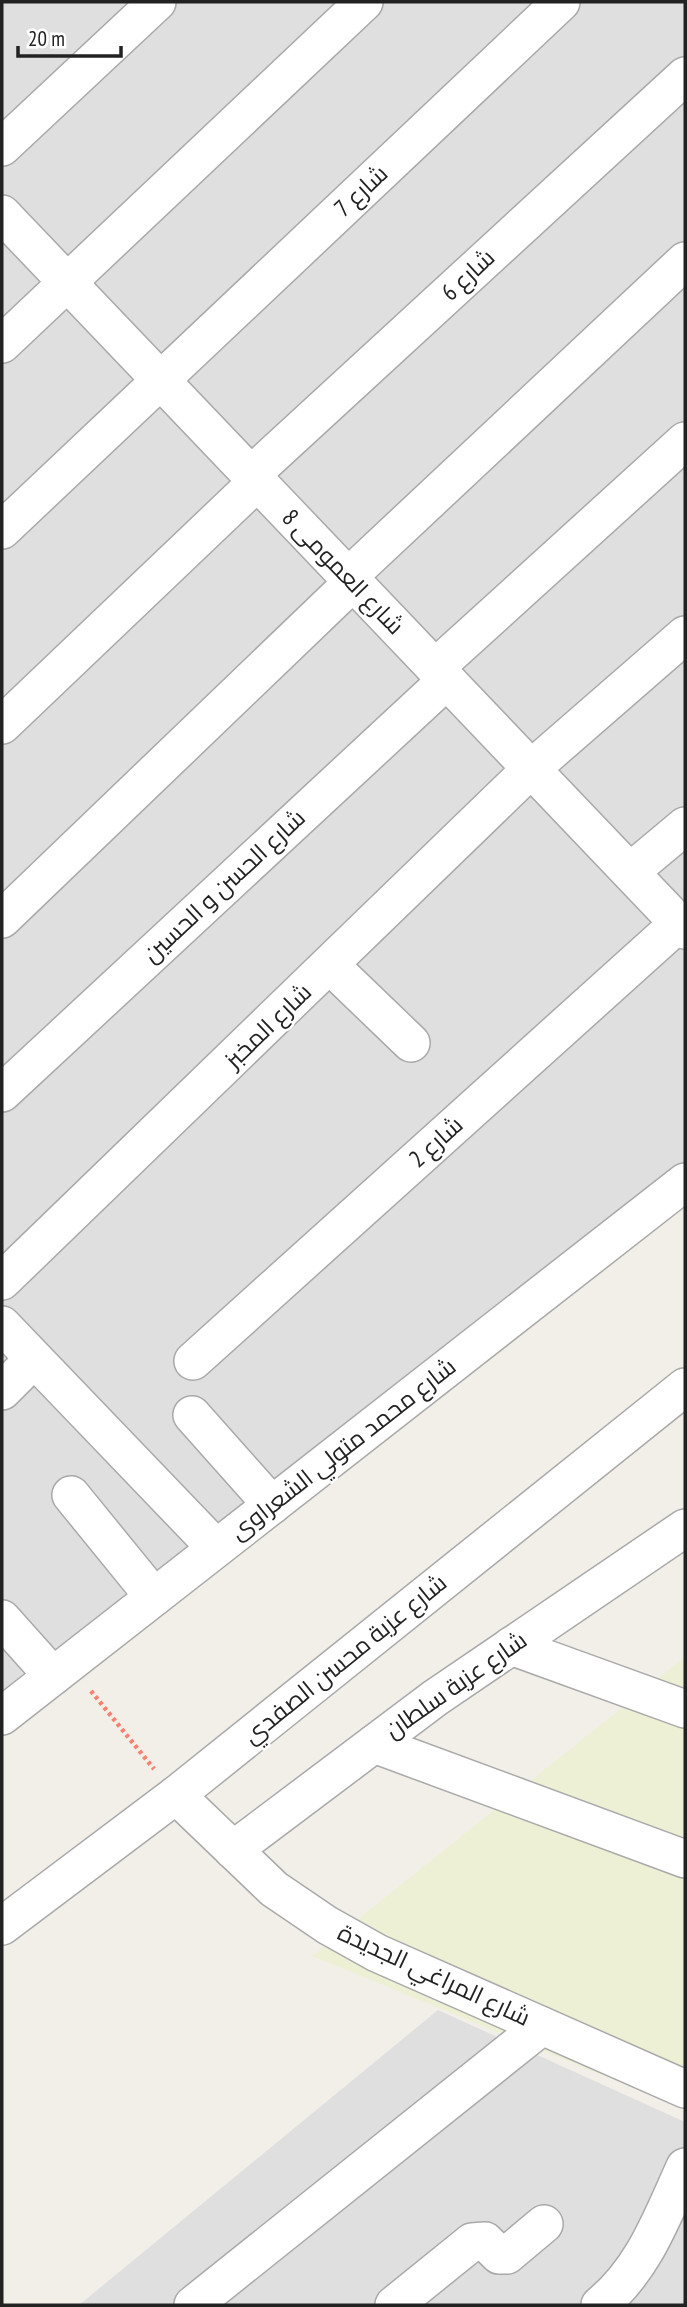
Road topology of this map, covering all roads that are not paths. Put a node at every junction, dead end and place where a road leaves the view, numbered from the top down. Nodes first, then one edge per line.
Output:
1 (157, 2) edge
2 (365, 2) edge
3 (561, 2) edge
4 (685, 76) edge
5 (2, 147) edge
6 (2, 214) edge
7 (685, 261) edge
8 (68, 283) junction
9 (2, 344) edge
10 (160, 380) junction
11 (685, 441) edge
12 (254, 478) junction
13 (2, 530) edge
14 (351, 580) junction
15 (685, 635) edge
16 (441, 674) junction
17 (2, 725) edge
18 (531, 769) junction
19 (685, 826) edge
20 (630, 872) junction
21 (2, 919) edge
22 (682, 927) edge
23 (331, 966) junction
24 (411, 1043) dead end
25 (2, 1093) edge
26 (685, 1182) edge
27 (2, 1281) edge
28 (2, 1325) edge
29 (34, 1359) junction
30 (193, 1361) dead end
31 (685, 1387) edge
32 (2, 1391) edge
33 (192, 1415) dead end
34 (71, 1496) dead end
35 (272, 1505) junction
36 (685, 1528) edge
37 (216, 1548) junction
38 (154, 1597) junction
39 (2, 1619) edge
40 (511, 1646) junction
41 (61, 1670) junction
42 (685, 1709) edge
43 (2, 1716) edge
44 (374, 1744) junction
45 (176, 1795) junction
46 (233, 1850) junction
47 (685, 1859) edge
48 (2, 1926) edge
49 (542, 2026) junction
50 (685, 2089) edge
51 (685, 2167) edge
52 (544, 2224) dead end
53 (215, 2298) edge
54 (394, 2305) edge
55 (600, 2305) edge

1 - 5 street
2 - 8 street
3 - 10 street, شارع 7
4 - 12 street, شارع 6
6 - 8 street, شارع العمومى 8
7 - 14 street
8 - 9 street
8 - 10 street, شارع العمومى 8
10 - 12 street, شارع العمومى 8
10 - 13 street, شارع 7
11 - 16 street, شارع الحسن و الحسين
12 - 14 street, شارع العمومى 8
12 - 17 street, شارع 6
14 - 16 street, شارع العمومى 8
14 - 21 street
15 - 18 street, شارع المخبز
16 - 18 street, شارع العمومى 8
16 - 25 street, شارع الحسن و الحسين
18 - 20 street, شارع العمومى 8
18 - 23 street, شارع المخبز
19 - 20 street
20 - 22 street, شارع العمومى 8
22 - 30 street, شارع 2
23 - 24 street
23 - 27 street, شارع المخبز
26 - 35 street, شارع محمد متولي الشعراوى
28 - 29 street
29 - 32 street
29 - 37 street
31 - 45 street, شارع عزبة محسن الصفدي
33 - 35 street
34 - 38 street
35 - 37 street, شارع محمد متولي الشعراوى
36 - 40 street, شارع عزبة سلطان
37 - 38 street, شارع محمد متولي الشعراوى
38 - 41 street, شارع محمد متولي الشعراوى
39 - 41 street
40 - 42 street
40 - 44 street, شارع عزبة سلطان
41 - 43 street, شارع محمد متولي الشعراوى
44 - 46 street, شارع عزبة سلطان
44 - 47 street
45 - 46 street, شارع المراغي الجديدة
45 - 48 street, شارع عزبة محسن الصفدي
46 - 49 street, شارع المراغي الجديدة
49 - 50 street, شارع المراغي الجديدة
49 - 53 street
51 - 55 street
52 - 54 street

